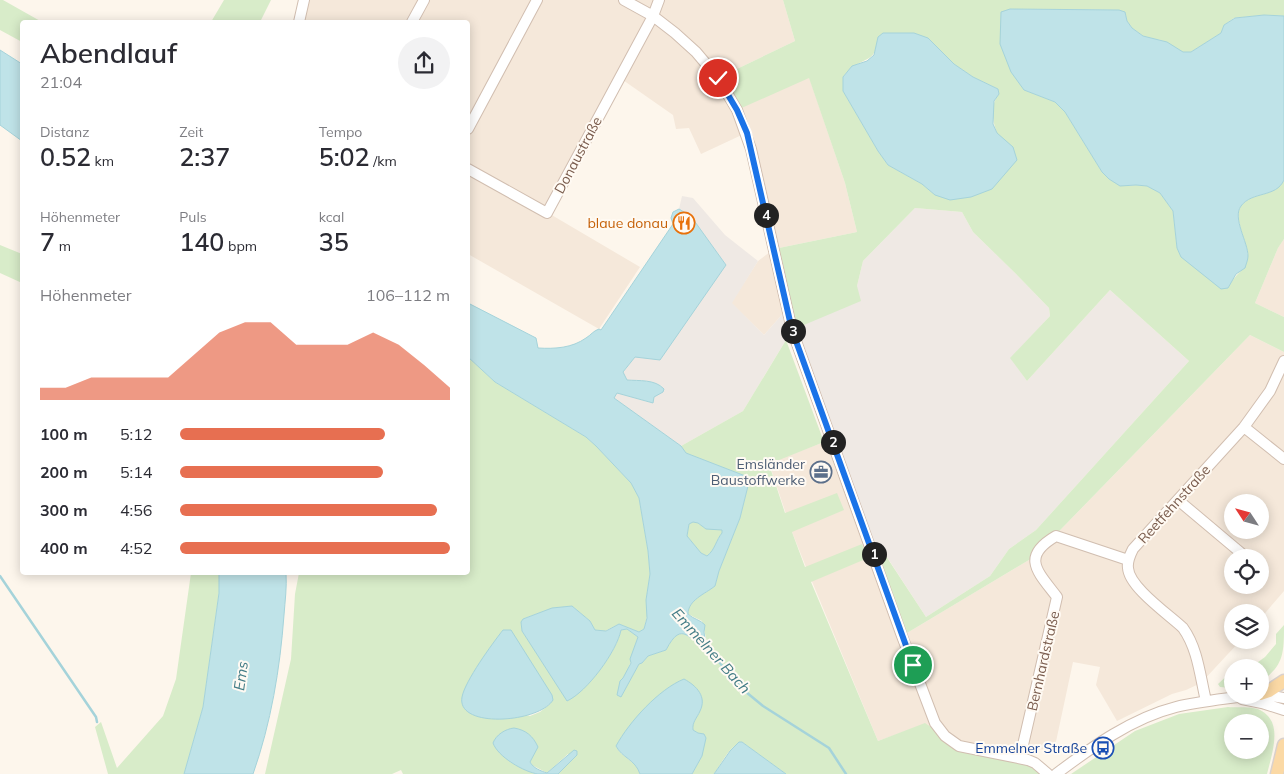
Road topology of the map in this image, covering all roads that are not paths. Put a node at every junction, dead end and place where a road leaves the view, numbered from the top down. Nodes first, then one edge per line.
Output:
1 (304, 0) edge
2 (424, 0) edge
3 (537, 0) edge
4 (624, 0) edge
5 (659, 0) edge
6 (653, 16) junction
7 (299, 20) edge
8 (413, 20) edge
9 (470, 125) edge
10 (470, 169) edge
11 (1284, 361) edge
12 (1244, 427) junction
13 (1284, 459) edge
14 (1178, 500) junction
15 (1236, 549) edge
16 (1128, 560) junction
17 (1284, 681) edge
18 (1269, 691) edge
19 (1269, 696) edge
20 (1284, 698) edge
21 (1224, 699) edge
22 (1206, 701) junction
23 (1265, 704) edge
24 (1284, 710) edge
25 (1284, 745) edge
26 (1020, 758) junction
27 (1048, 774) edge
28 (1056, 774) edge
29 (1277, 774) edge

1 - 7 street
2 - 8 street
3 - 9 street
4 - 6 street
5 - 6 street
6 - 10 street, Donaustraße
6 - 26 street
11 - 12 street, Reetfehnstraße
12 - 13 street
12 - 14 street, Reetfehnstraße
14 - 15 street
14 - 16 street, Reetfehnstraße
16 - 22 street
16 - 26 street, Bernhardstraße
17 - 18 main road
19 - 20 street
21 - 22 street
22 - 28 street
23 - 24 street
25 - 29 main road
26 - 27 street

